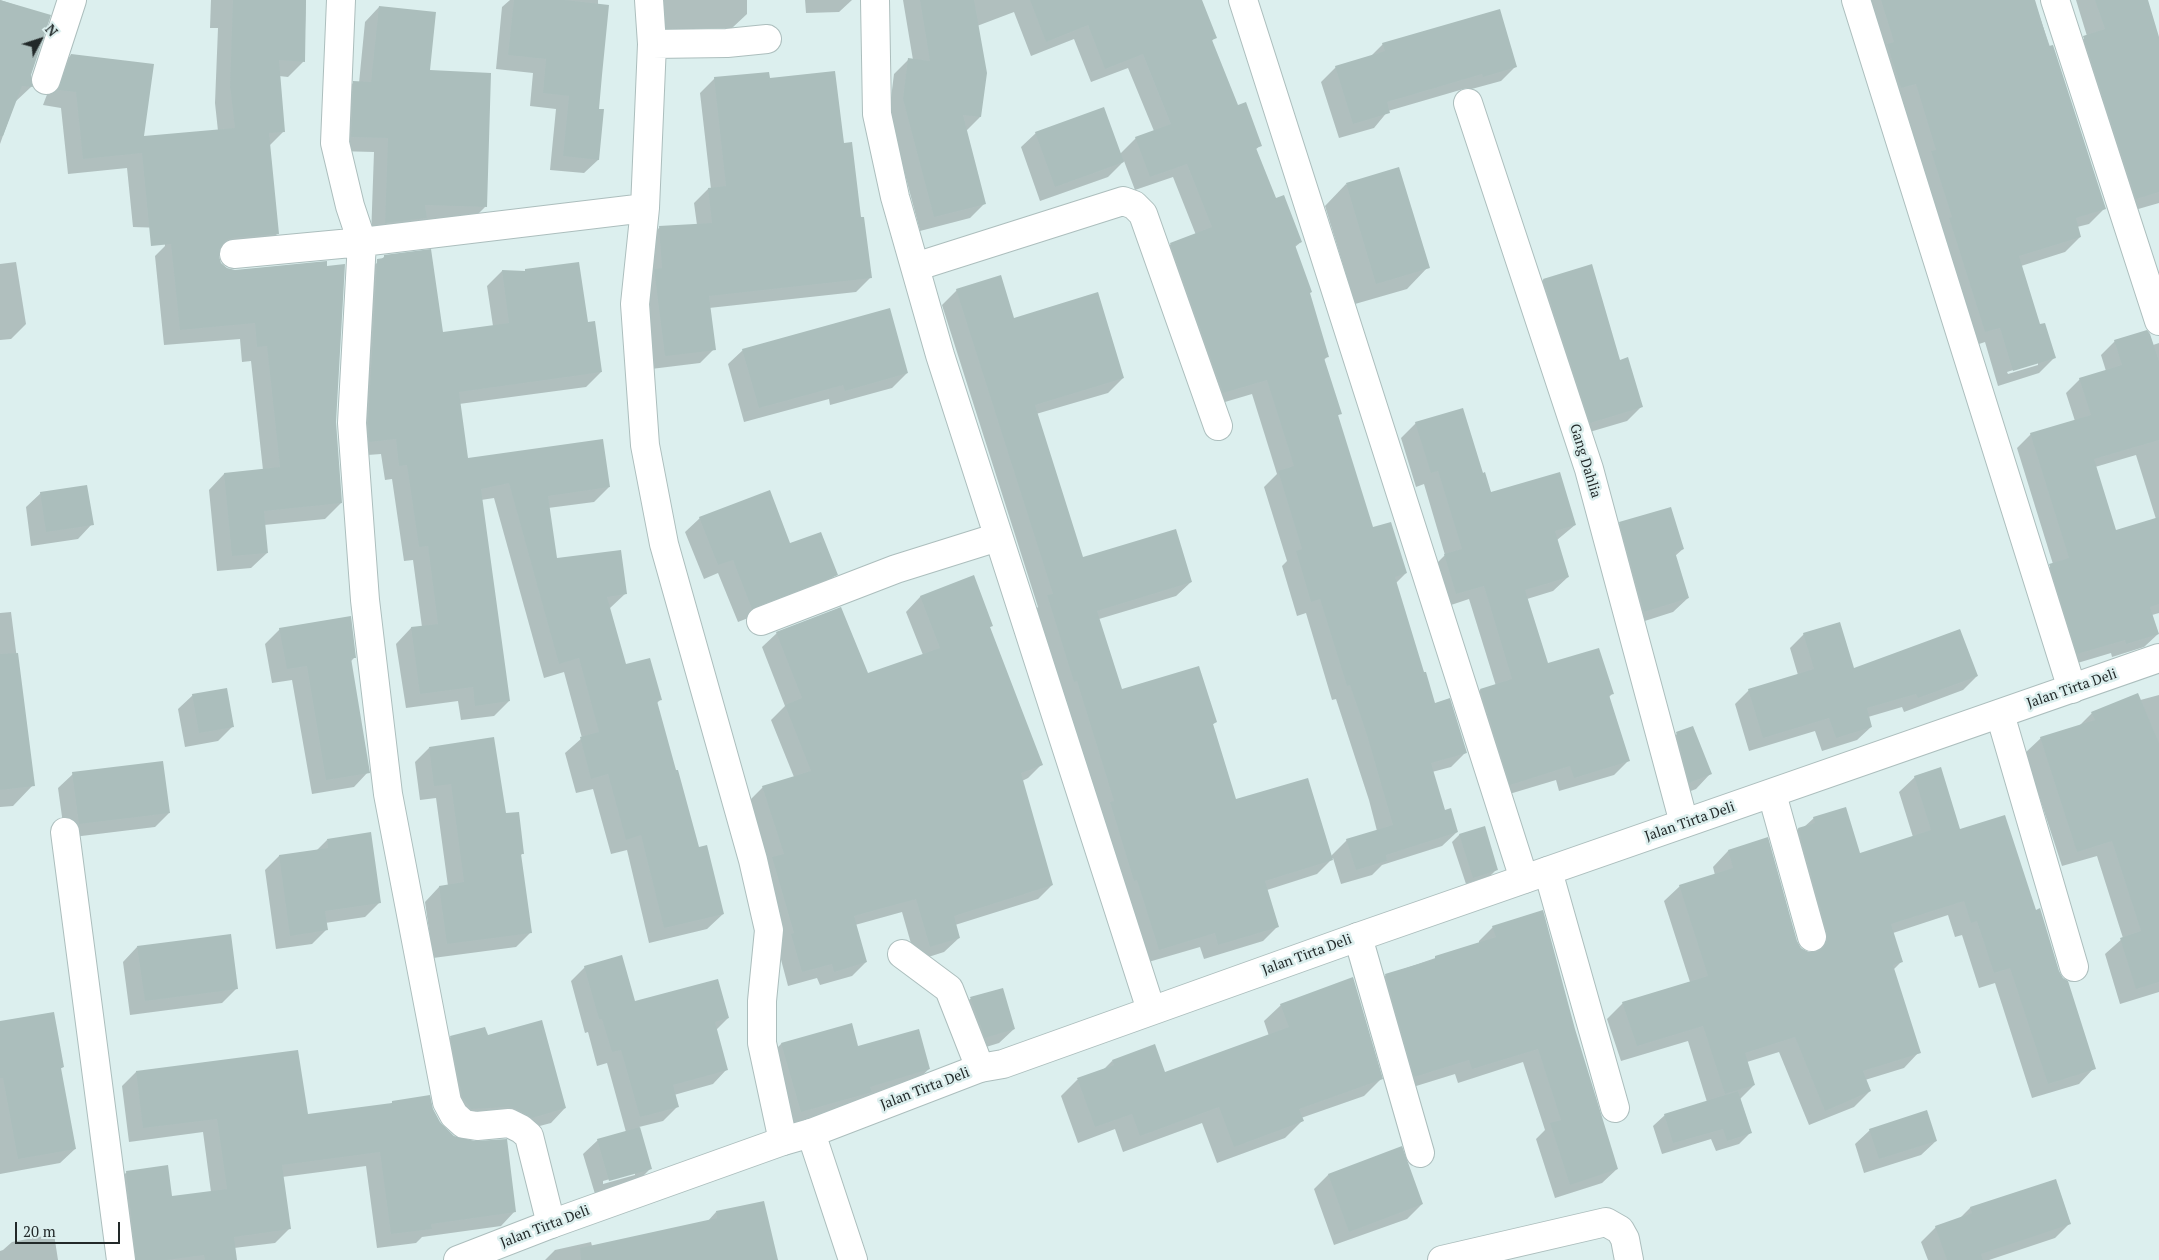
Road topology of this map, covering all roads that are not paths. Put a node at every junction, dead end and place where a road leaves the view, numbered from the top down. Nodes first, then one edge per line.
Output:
1 (72, 0) edge
2 (341, 0) edge
3 (649, 0) edge
4 (875, 0) edge
5 (1243, 0) edge
6 (1856, 0) edge
7 (2054, 0) edge
8 (767, 39) dead end
9 (652, 44) junction
10 (46, 80) dead end
11 (1468, 103) dead end
12 (645, 208) junction
13 (362, 242) junction
14 (234, 254) dead end
15 (915, 267) junction
16 (2159, 321) edge
17 (1218, 426) dead end
18 (998, 537) junction
19 (761, 621) dead end
20 (2159, 658) edge
21 (2072, 689) junction
22 (2000, 714) junction
23 (1772, 794) junction
24 (1684, 823) junction
25 (65, 832) dead end
26 (1536, 875) junction
27 (1358, 937) junction
28 (1812, 937) dead end
29 (902, 954) dead end
30 (2074, 967) dead end
31 (1151, 1010) junction
32 (980, 1068) junction
33 (1615, 1108) dead end
34 (811, 1133) junction
35 (782, 1141) junction
36 (1420, 1153) dead end
37 (550, 1224) junction
38 (121, 1260) edge
39 (458, 1260) edge
40 (853, 1260) edge
41 (1442, 1260) edge
42 (1629, 1260) edge

1 - 10 street
2 - 13 street
3 - 9 street
4 - 15 street
5 - 26 street
6 - 21 street
7 - 16 street
8 - 9 street
9 - 12 street
11 - 24 street, Gang Dahlia
12 - 13 street
12 - 35 street
13 - 14 street
13 - 37 street
15 - 17 street
15 - 18 street
18 - 19 street
18 - 31 street
20 - 21 street, Jalan Tirta Deli
21 - 22 street, Jalan Tirta Deli
22 - 23 street, Jalan Tirta Deli
22 - 30 street
23 - 24 street, Jalan Tirta Deli
23 - 28 street
24 - 26 street, Jalan Tirta Deli
25 - 38 street
26 - 27 street, Jalan Tirta Deli
26 - 33 street
27 - 31 street, Jalan Tirta Deli
27 - 36 street
29 - 32 street
31 - 32 street, Jalan Tirta Deli
32 - 34 street, Jalan Tirta Deli
34 - 35 street, Jalan Tirta Deli
34 - 40 street
35 - 37 street, Jalan Tirta Deli
37 - 39 street, Jalan Tirta Deli
41 - 42 street

